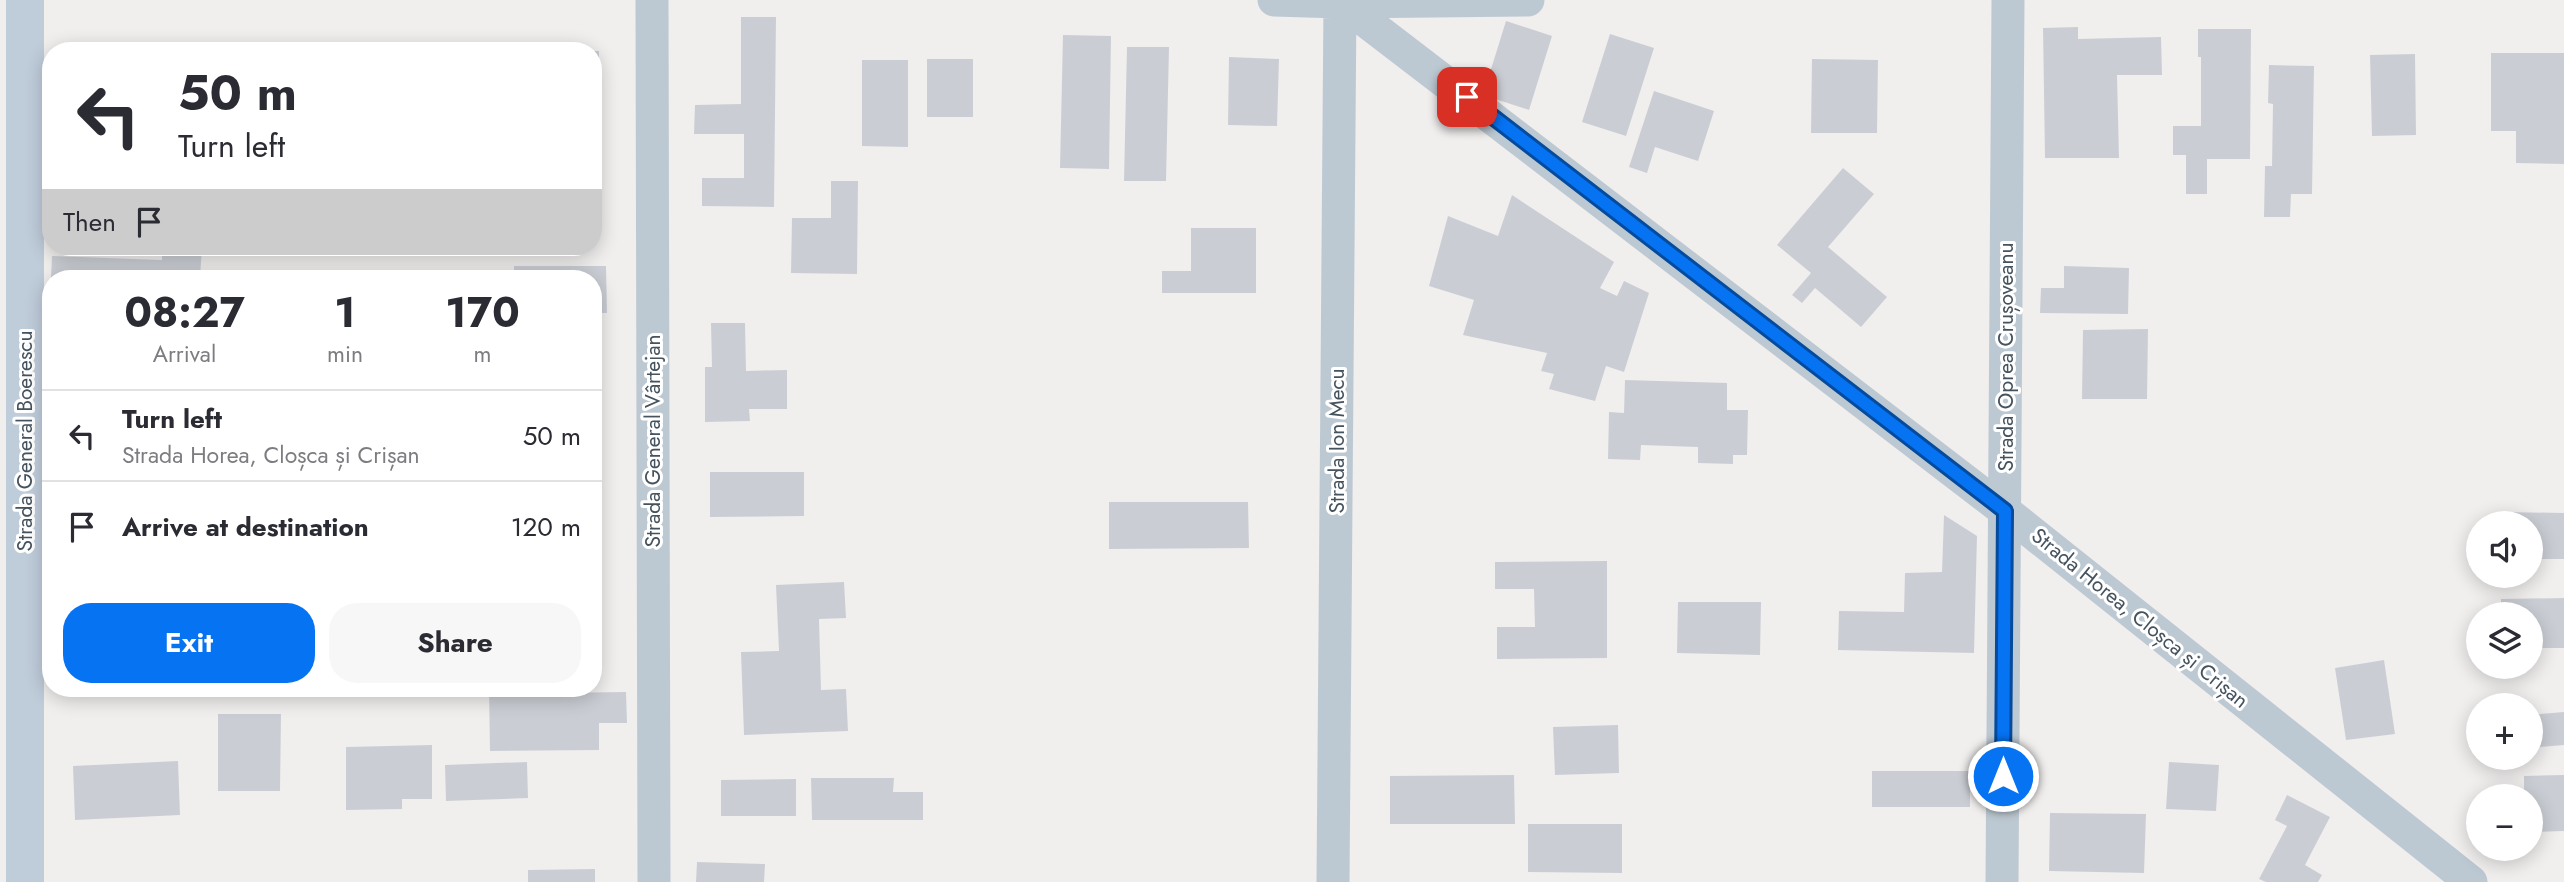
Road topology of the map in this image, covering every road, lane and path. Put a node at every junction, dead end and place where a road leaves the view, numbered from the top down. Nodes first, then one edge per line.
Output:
1 (25, 0) edge
2 (652, 0) edge
3 (1274, 0) edge
4 (1528, 0) edge
5 (2008, 0) edge
6 (1340, 1) edge
7 (2005, 511) junction
8 (25, 882) edge
9 (654, 882) edge
10 (1333, 882) edge
11 (2002, 882) edge
12 (2471, 882) edge

1 - 8 street, Strada General Boerescu
2 - 9 street, Strada General Vârtejan
3 - 6 street
4 - 6 street
5 - 7 street, Strada Oprea Crușoveanu
6 - 7 street, Strada Horea, Cloșca și Crișan
6 - 10 street, Strada Ion Mecu
7 - 11 street, Strada Oprea Crușoveanu
7 - 12 street, Strada Horea, Cloșca și Crișan

